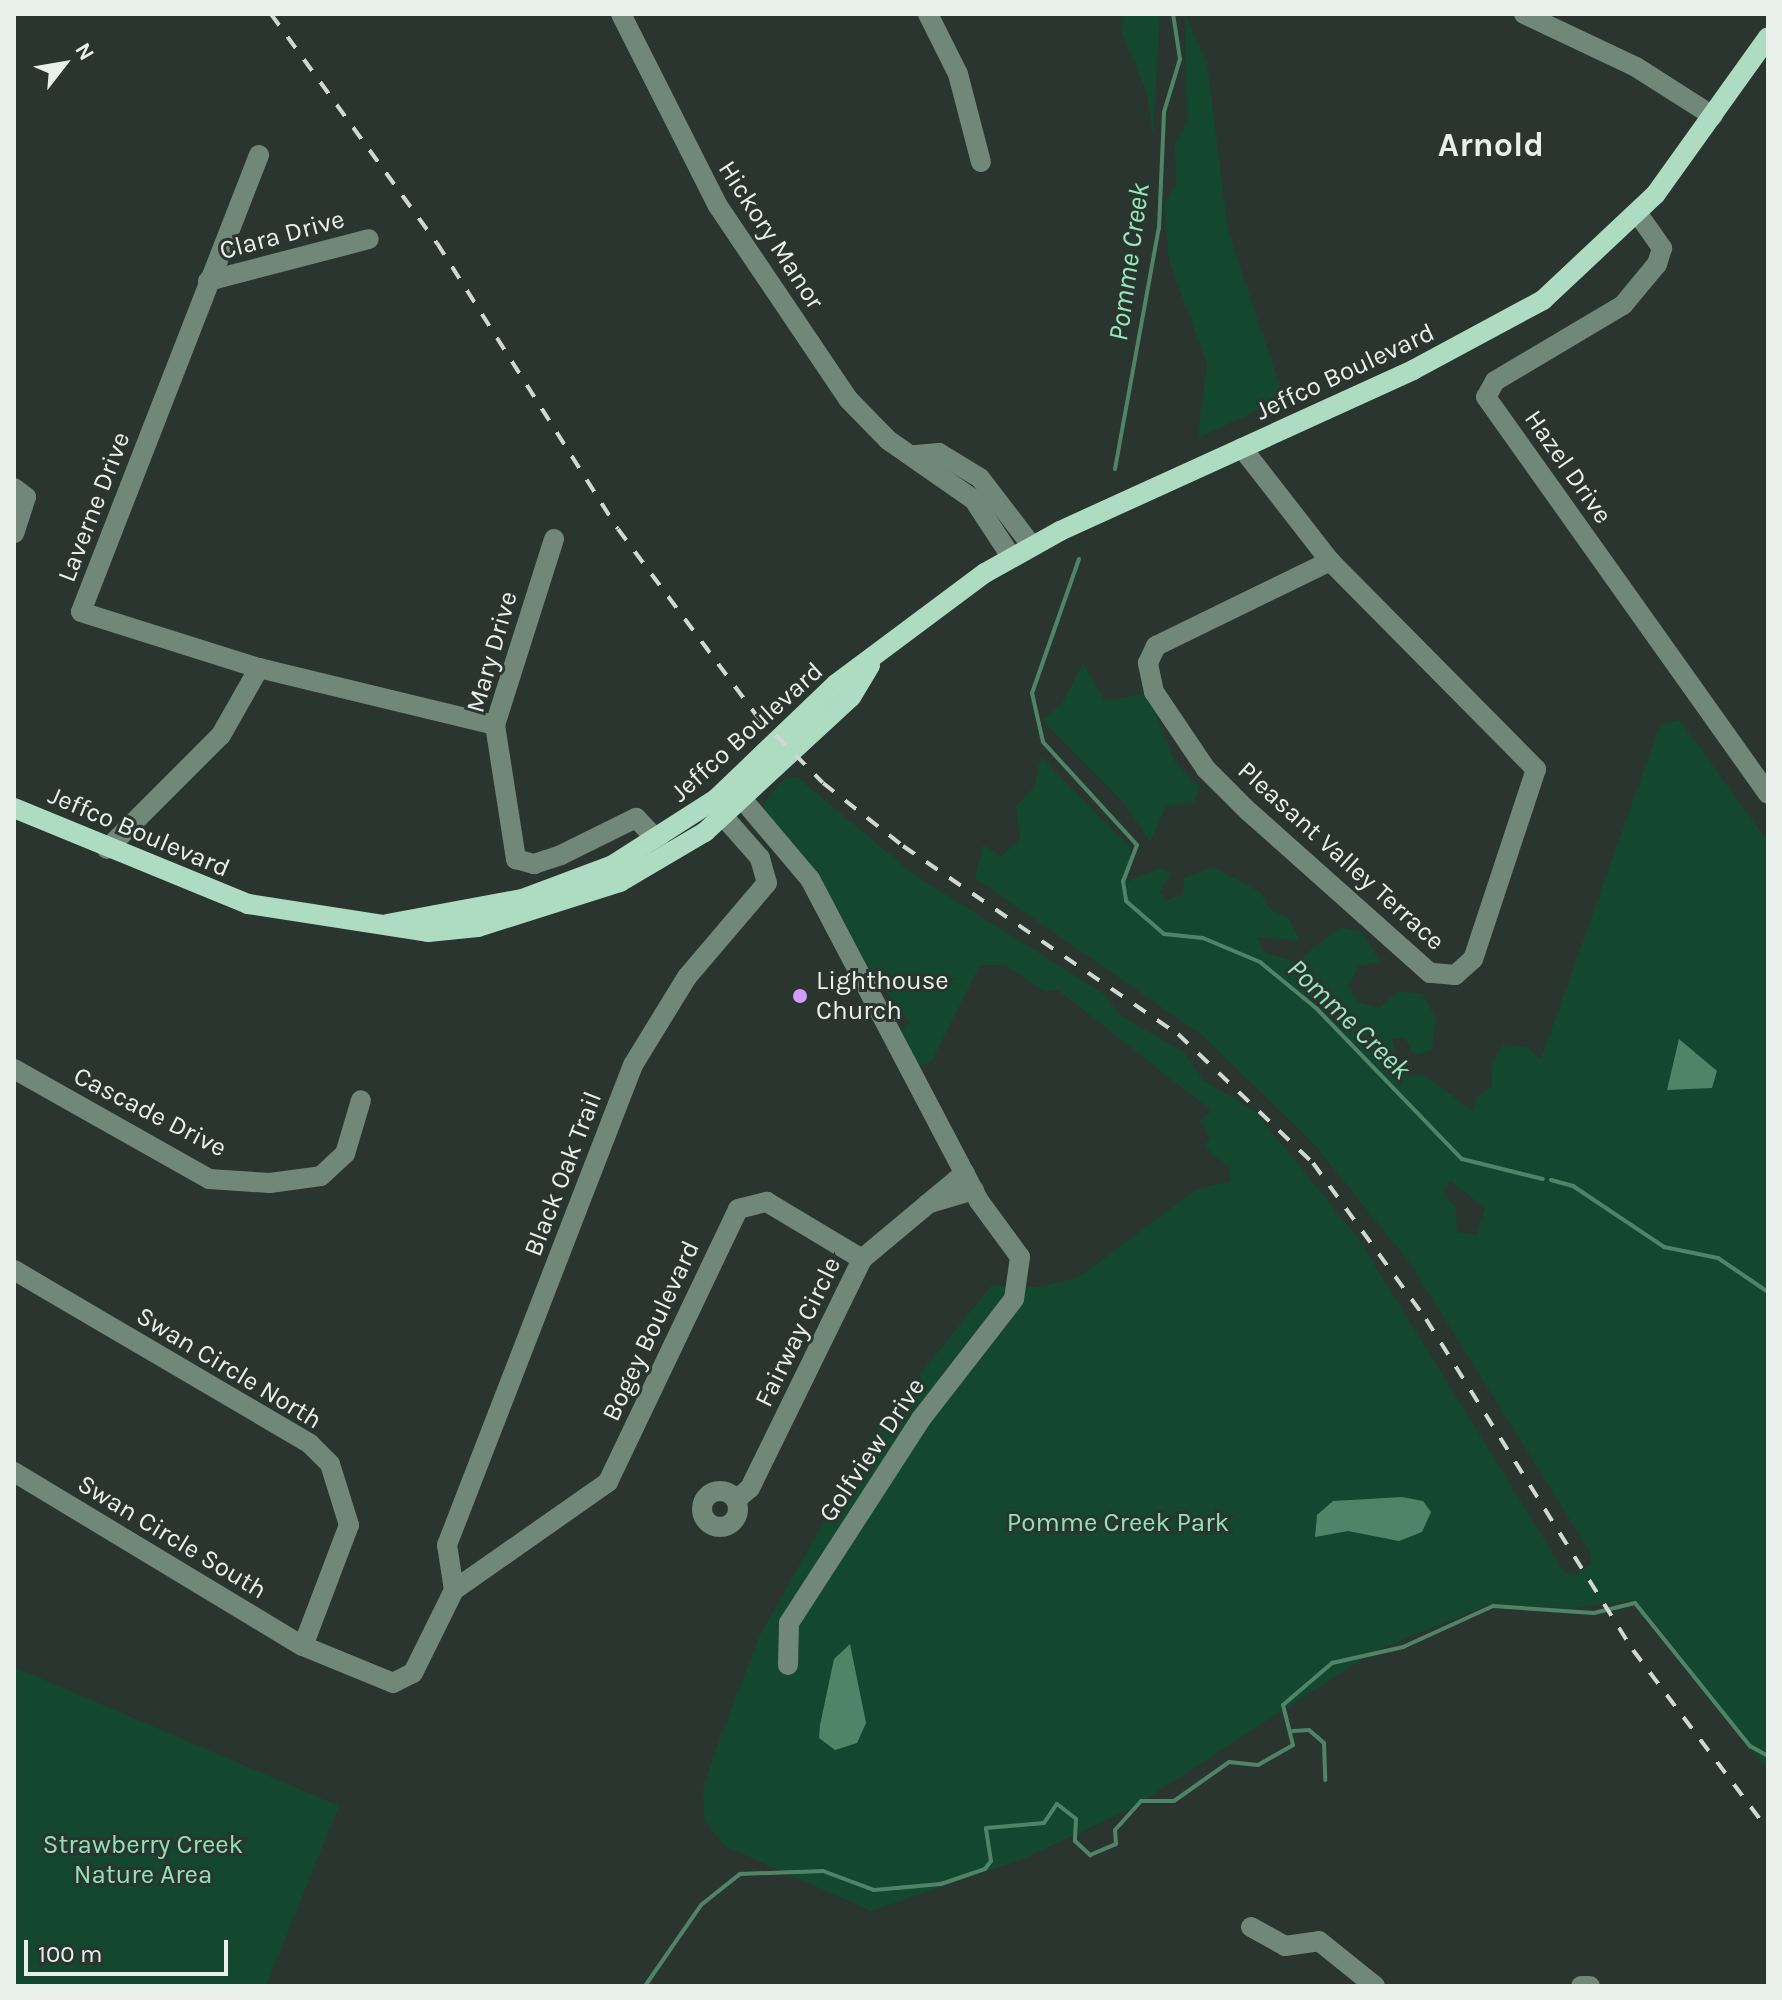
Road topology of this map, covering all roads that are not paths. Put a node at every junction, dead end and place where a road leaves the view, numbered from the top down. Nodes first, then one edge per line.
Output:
1 (621, 14) edge
2 (928, 14) edge
3 (1524, 14) edge
4 (1768, 37) edge
5 (1713, 116) junction
6 (259, 155) dead end
7 (981, 162) dead end
8 (1638, 214) junction
9 (369, 239) dead end
10 (208, 281) junction
11 (1242, 448) junction
12 (915, 455) junction
13 (14, 488) edge
14 (14, 533) edge
15 (554, 539) dead end
16 (1032, 546) junction
17 (1012, 558) junction
18 (1330, 561) junction
19 (870, 665) junction
20 (259, 668) junction
21 (495, 725) junction
22 (1768, 794) edge
23 (744, 801) junction
24 (14, 808) edge
25 (724, 817) junction
26 (658, 841) junction
27 (107, 849) junction
28 (387, 924) junction
29 (14, 1069) edge
30 (361, 1100) dead end
31 (969, 1182) junction
32 (862, 1259) junction
33 (14, 1270) edge
34 (14, 1472) edge
35 (736, 1500) dead end
36 (454, 1590) junction
37 (303, 1646) junction
38 (788, 1665) dead end
39 (1251, 1927) dead end
40 (1375, 1986) edge
41 (1581, 1986) edge
42 (1590, 1986) edge

1 - 12 street, Hickory Manor
2 - 7 street
3 - 5 street
4 - 5 main road, Jeffco Boulevard
5 - 8 main road, Jeffco Boulevard
6 - 10 street, Laverne Drive
8 - 11 main road, Jeffco Boulevard
8 - 22 street, Hazel Drive
9 - 10 street, Clara Drive
10 - 20 street, Laverne Drive
11 - 16 main road, Jeffco Boulevard
11 - 18 street, Pleasant Valley Terrace
12 - 16 street, Hickory Manor
12 - 17 street, Hickory Manor
13 - 14 street
15 - 21 street, Mary Drive
16 - 17 main road, Jeffco Boulevard
17 - 19 main road, Jeffco Boulevard
18 - 18 street, Pleasant Valley Terrace
19 - 23 main road, Jeffco Boulevard
19 - 26 main road, Jeffco Boulevard
20 - 21 street, Laverne Drive
20 - 27 street
21 - 26 street, Mary Drive
23 - 25 main road, Jeffco Boulevard
23 - 31 street
24 - 27 main road, Jeffco Boulevard
25 - 28 main road, Jeffco Boulevard
25 - 36 street, Black Oak Trail
26 - 28 main road, Jeffco Boulevard
27 - 28 main road, Jeffco Boulevard
29 - 30 street, Cascade Drive
31 - 32 street, Fairway Circle
31 - 38 street, Golfview Drive
32 - 35 street, Fairway Circle
32 - 36 street, Bogey Boulevard
33 - 37 street, Swan Circle North
34 - 37 street, Swan Circle South
36 - 37 street, Bogey Boulevard
39 - 40 street
41 - 42 street

